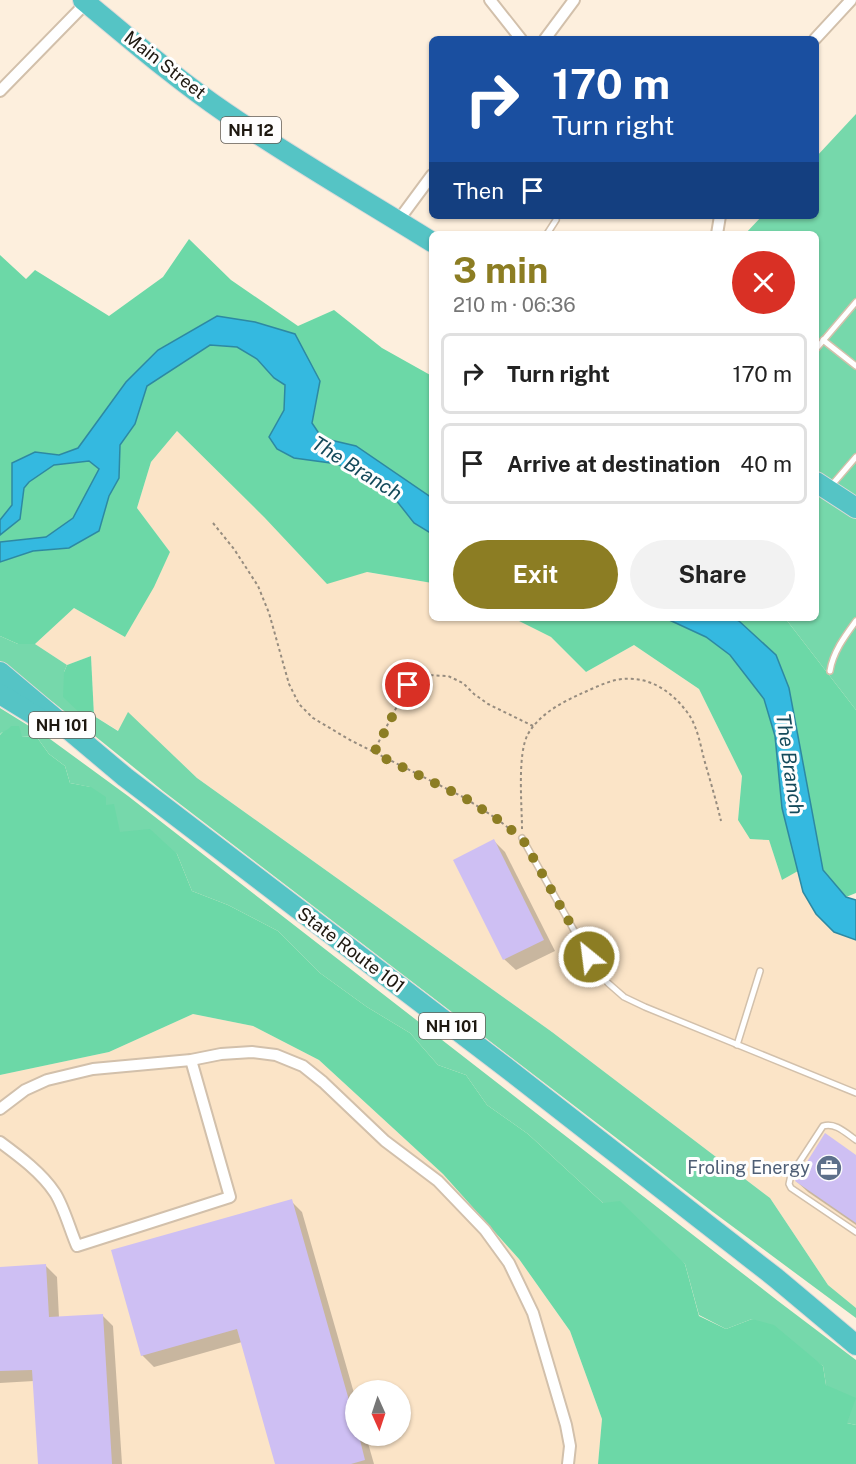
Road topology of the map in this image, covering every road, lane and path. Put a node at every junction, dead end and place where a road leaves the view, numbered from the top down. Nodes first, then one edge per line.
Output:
1 (490, 0) edge
2 (574, 0) edge
3 (851, 0) edge
4 (84, 1) edge
5 (520, 36) edge
6 (547, 36) edge
7 (818, 36) edge
8 (0, 91) edge
9 (429, 179) edge
10 (556, 220) dead end
11 (399, 221) junction
12 (549, 231) edge
13 (429, 240) edge
14 (856, 302) edge
15 (823, 340) junction
16 (819, 345) edge
17 (856, 366) edge
18 (856, 457) edge
19 (822, 486) edge
20 (856, 508) edge
21 (213, 523) dead end
22 (856, 621) edge
23 (830, 671) dead end
24 (0, 672) edge
25 (0, 694) edge
26 (533, 726) junction
27 (374, 753) junction
28 (125, 777) junction
29 (721, 821) dead end
30 (522, 838) junction
31 (760, 971) dead end
32 (737, 1045) junction
33 (191, 1060) junction
34 (856, 1093) edge
35 (0, 1109) edge
36 (856, 1140) edge
37 (0, 1142) edge
38 (856, 1232) edge
39 (776, 1278) junction
40 (856, 1331) edge
41 (856, 1345) edge
42 (568, 1464) edge

1 - 5 street
2 - 6 street
3 - 7 street
4 - 8 street
4 - 11 highway, Main Street / NH 12
9 - 11 street
10 - 12 lane
11 - 13 highway, Main Street / NH 12
14 - 15 lane
15 - 16 lane
15 - 17 lane
18 - 19 lane
19 - 20 highway
21 - 27 path
22 - 23 lane
24 - 28 highway, State Route 101 / NH 101
25 - 28 highway, State Route 101 / NH 101
26 - 27 path
26 - 29 path
26 - 30 path
27 - 30 path
28 - 39 highway, State Route 101 / NH 101
30 - 32 lane
31 - 32 lane
32 - 34 lane
33 - 35 street
33 - 37 street
33 - 42 street
36 - 38 lane
39 - 40 highway, State Route 101 / NH 101
39 - 41 highway, State Route 101 / NH 101

